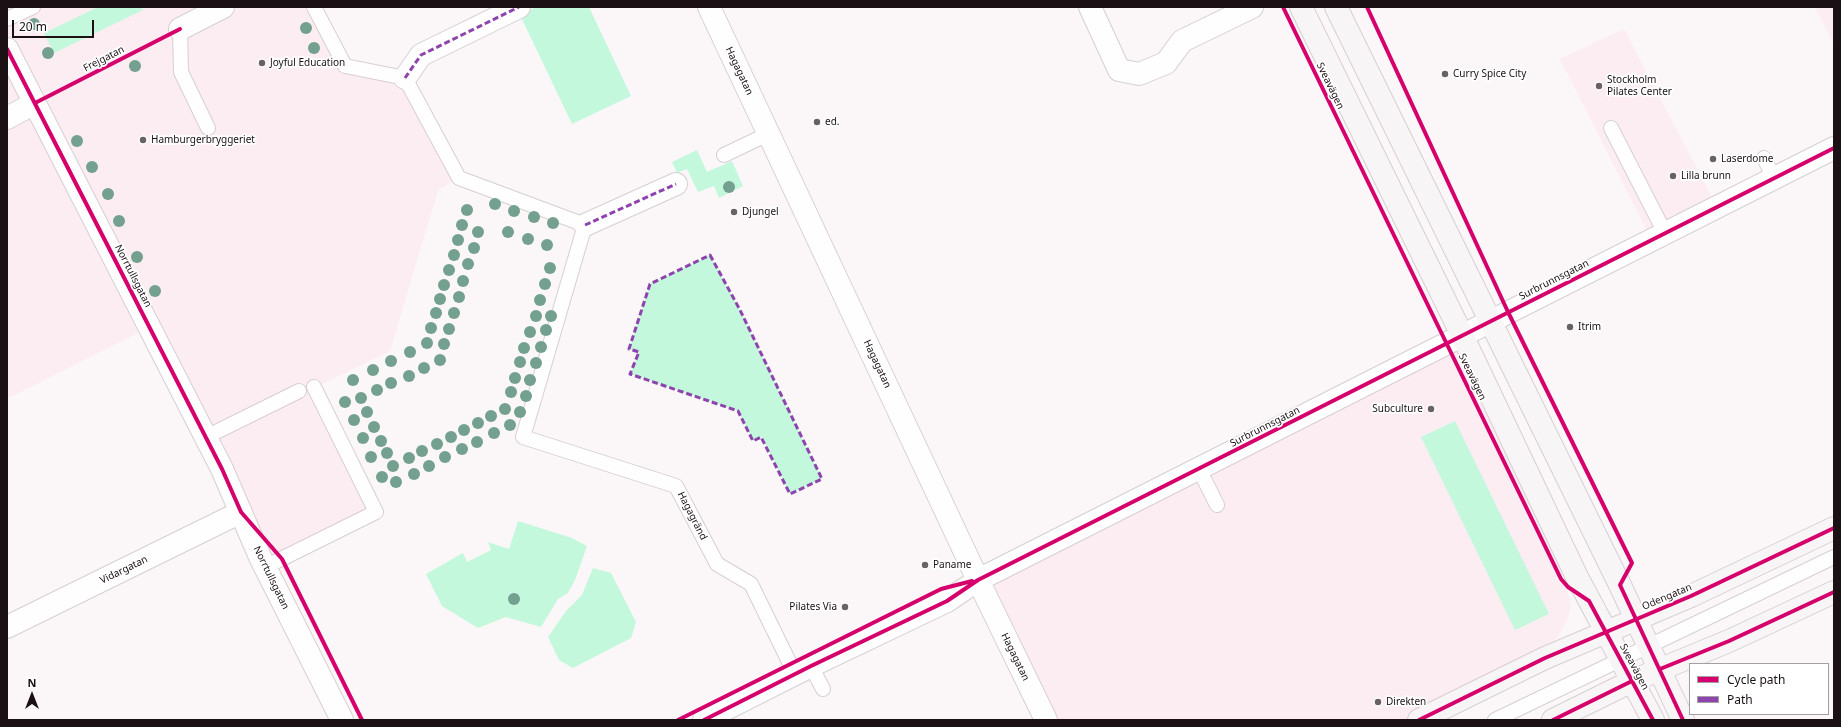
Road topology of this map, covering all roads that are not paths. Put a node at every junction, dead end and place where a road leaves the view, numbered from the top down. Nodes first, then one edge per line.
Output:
1 (33, 7) edge
2 (223, 7) edge
3 (314, 7) edge
4 (519, 7) edge
5 (709, 7) edge
6 (1090, 7) edge
7 (1252, 7) edge
8 (1301, 7) edge
9 (1336, 7) edge
10 (7, 19) edge
11 (180, 29) joint
12 (7, 50) edge
13 (405, 78) junction
14 (35, 103) junction
15 (7, 118) edge
16 (208, 128) dead end
17 (1611, 128) dead end
18 (768, 134) junction
19 (1834, 148) edge
20 (724, 155) dead end
21 (1764, 158) dead end
22 (1774, 178) junction
23 (676, 184) dead end
24 (585, 225) junction
25 (1665, 233) junction
26 (1490, 321) junction
27 (1462, 335) junction
28 (314, 388) dead end
29 (299, 391) dead end
30 (206, 437) junction
31 (1199, 469) junction
32 (1217, 505) dead end
33 (241, 512) junction
34 (1834, 528) edge
35 (1834, 557) edge
36 (265, 567) junction
37 (978, 580) junction
38 (1834, 592) edge
39 (1636, 619) junction
40 (7, 627) edge
41 (1606, 631) junction
42 (1649, 646) junction
43 (1621, 659) junction
44 (1660, 669) junction
45 (803, 670) junction
46 (1632, 681) junction
47 (823, 690) dead end
48 (342, 720) edge
49 (704, 720) edge
50 (1046, 720) edge
51 (1419, 720) edge
52 (1495, 720) edge
53 (1553, 720) edge
54 (1653, 720) edge
55 (1683, 720) edge

1 - 10 lane
2 - 11 street
3 - 13 lane
4 - 13 street
5 - 18 street, Hagagatan
6 - 7 street
8 - 27 main road, Sveavägen
9 - 26 main road
11 - 16 lane
12 - 14 street, Norrtullsgatan
13 - 24 lane
14 - 15 street
14 - 30 street, Norrtullsgatan
17 - 25 lane
18 - 20 lane
18 - 37 street, Hagagatan
19 - 22 street, Surbrunnsgatan
21 - 22 lane
22 - 25 street, Surbrunnsgatan
23 - 24 street
24 - 45 lane, Hagagränd
25 - 26 street, Surbrunnsgatan
26 - 27 street, Surbrunnsgatan
26 - 39 main road
27 - 31 street, Surbrunnsgatan
27 - 41 main road, Sveavägen
28 - 36 lane
29 - 30 lane
30 - 33 street, Norrtullsgatan
31 - 32 lane
31 - 37 street, Surbrunnsgatan
33 - 36 street, Norrtullsgatan
33 - 40 street, Vidargatan
34 - 39 main road, Odengatan
35 - 42 lane
36 - 48 street, Norrtullsgatan
37 - 45 street, Surbrunnsgatan
37 - 50 street, Hagagatan
38 - 44 main road
39 - 41 main road, Odengatan
39 - 42 main road
41 - 43 main road, Sveavägen
41 - 51 main road, Odengatan
42 - 43 lane
42 - 44 main road
43 - 46 main road, Sveavägen
43 - 52 lane
44 - 46 main road
44 - 55 main road
45 - 47 lane, Hagagränd
45 - 49 street, Surbrunnsgatan
46 - 53 main road
46 - 54 main road, Sveavägen

